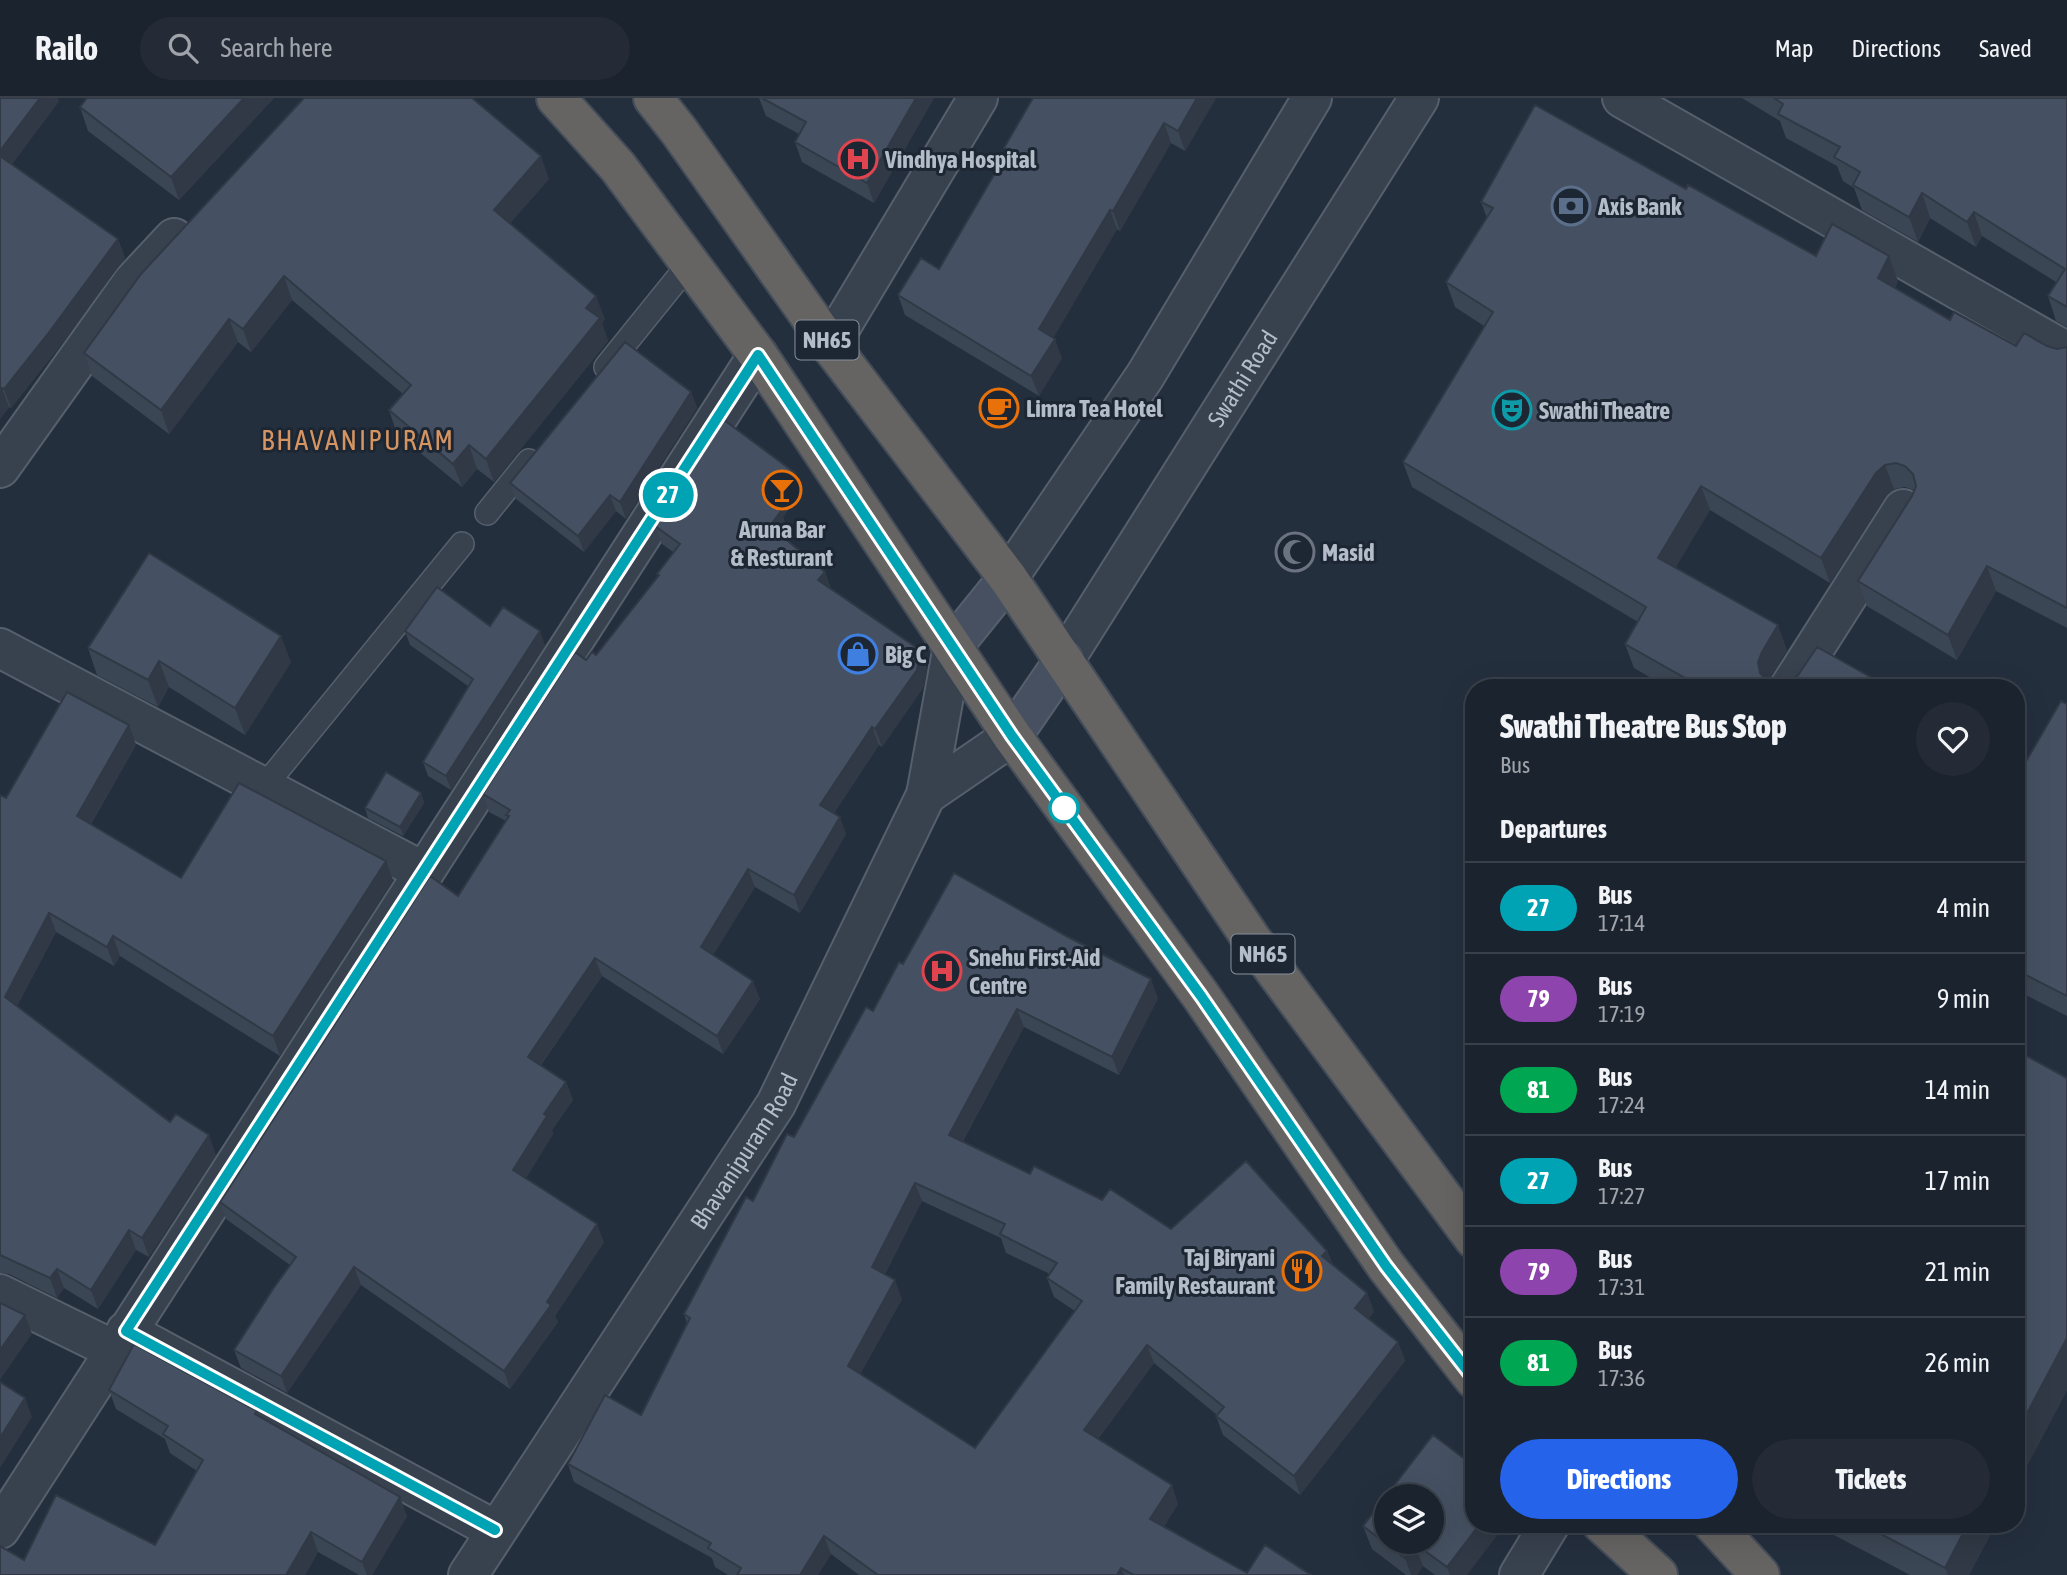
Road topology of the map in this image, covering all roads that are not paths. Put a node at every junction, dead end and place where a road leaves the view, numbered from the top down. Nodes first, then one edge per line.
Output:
1 (556, 98) edge
2 (653, 98) edge
3 (978, 98) edge
4 (1312, 98) edge
5 (1419, 98) edge
6 (1622, 98) edge
7 (199, 212) edge
8 (690, 263) junction
9 (830, 345) junction
10 (2067, 352) edge
11 (758, 355) junction
12 (593, 383) edge
13 (540, 448) edge
14 (0, 468) edge
15 (1903, 509) edge
16 (487, 513) dead end
17 (462, 544) dead end
18 (1008, 578) junction
19 (953, 646) junction
20 (0, 648) edge
21 (1065, 659) junction
22 (1795, 679) edge
23 (1012, 736) junction
24 (263, 788) junction
25 (926, 795) junction
26 (424, 872) junction
27 (1465, 1222) edge
28 (0, 1294) edge
29 (120, 1341) junction
30 (1465, 1367) edge
31 (0, 1529) edge
32 (495, 1530) junction
33 (1545, 1533) edge
34 (1612, 1533) edge
35 (1721, 1533) edge
36 (468, 1575) edge
37 (1519, 1575) edge
38 (1658, 1575) edge
39 (1760, 1575) edge

1 - 8 highway, NH65
2 - 9 highway, NH65
3 - 9 street
4 - 18 street
5 - 21 street, Swathi Road
6 - 10 street
7 - 14 street
8 - 11 highway, NH65
8 - 12 lane
9 - 18 highway, NH65
11 - 19 highway, NH65
11 - 26 street
13 - 16 lane
15 - 22 street
17 - 24 lane
18 - 19 main road
18 - 21 highway, NH65
19 - 23 highway, NH65
19 - 25 street
20 - 24 street
21 - 23 main road
21 - 27 highway, NH65
23 - 25 street, Bhavanipuram Road
23 - 30 highway, NH65
24 - 26 street
25 - 32 street, Bhavanipuram Road
26 - 29 street
28 - 29 street
29 - 31 street
29 - 32 street
32 - 36 street, Bhavanipuram Road
33 - 37 street
34 - 38 highway
35 - 39 highway

